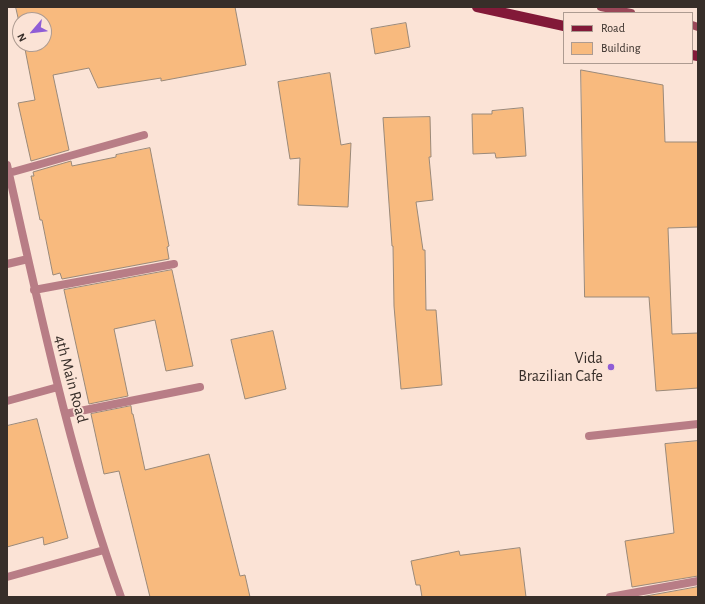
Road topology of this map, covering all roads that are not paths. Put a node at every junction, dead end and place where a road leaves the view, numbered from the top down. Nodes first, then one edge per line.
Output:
1 (477, 7) edge
2 (601, 7) edge
3 (626, 12) edge
4 (563, 26) edge
5 (144, 135) dead end
6 (8, 169) edge
7 (28, 258) junction
8 (7, 264) edge
9 (174, 264) dead end
10 (34, 290) junction
11 (58, 387) junction
12 (200, 387) dead end
13 (7, 401) edge
14 (65, 414) junction
15 (698, 424) edge
16 (589, 436) dead end
17 (104, 550) junction
18 (7, 577) edge
19 (698, 581) edge
20 (121, 597) edge
21 (610, 597) edge

1 - 4 main road
2 - 3 main road
5 - 6 street
6 - 7 street, 4th Main Road
7 - 8 street
7 - 10 street, 4th Main Road
9 - 10 street
10 - 11 street, 4th Main Road
11 - 13 street
11 - 14 street, 4th Main Road
12 - 14 street
14 - 17 street, 4th Main Road
15 - 16 street
17 - 18 street
17 - 20 street, 4th Main Road
19 - 21 street

